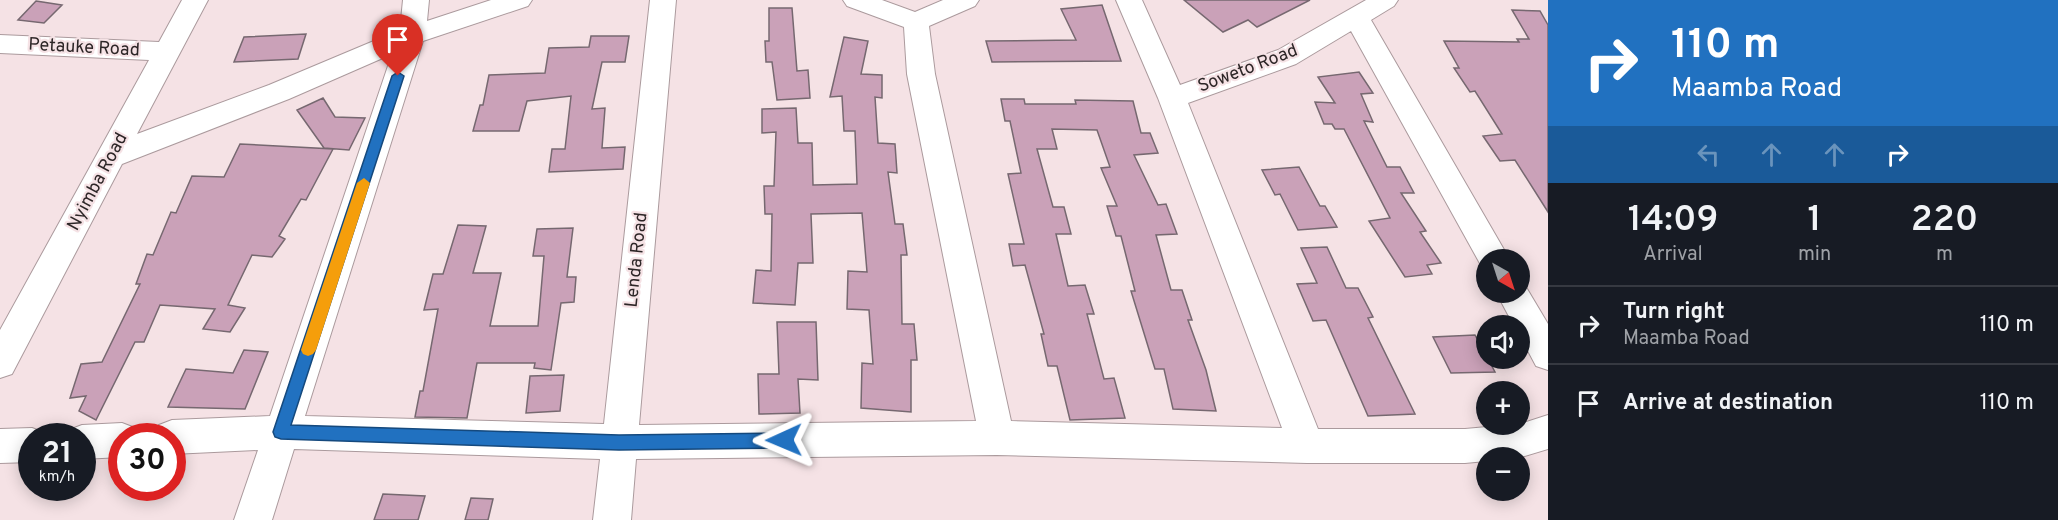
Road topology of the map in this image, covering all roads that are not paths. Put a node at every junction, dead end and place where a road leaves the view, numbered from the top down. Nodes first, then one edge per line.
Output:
1 (195, 0) edge
2 (416, 0) edge
3 (519, 0) edge
4 (663, 0) edge
5 (856, 0) edge
6 (966, 0) edge
7 (1129, 0) edge
8 (1385, 0) edge
9 (1356, 16) junction
10 (916, 22) junction
11 (412, 35) junction
12 (0, 44) edge
13 (168, 52) junction
14 (1172, 98) junction
15 (111, 156) junction
16 (1488, 249) edge
17 (1518, 303) edge
18 (1548, 355) edge
19 (0, 363) edge
20 (281, 432) junction
21 (1548, 432) edge
22 (186, 436) edge
23 (997, 438) junction
24 (619, 442) junction
25 (18, 445) edge
26 (0, 446) edge
27 (1307, 446) junction
28 (253, 520) edge
29 (612, 520) edge

1 - 13 street, Nyimba Road
2 - 11 street
3 - 11 street
4 - 24 street, Lenda Road
5 - 10 street
6 - 10 street
7 - 14 street
8 - 9 street, Soweto Road
9 - 14 street, Soweto Road
9 - 16 street
10 - 23 street
11 - 15 street
11 - 20 street
12 - 13 street, Petauke Road
13 - 15 street, Nyimba Road
14 - 27 street
15 - 19 street, Nyimba Road
17 - 18 street
20 - 22 street
20 - 24 street
20 - 28 street
21 - 27 street
23 - 24 street
23 - 27 street
24 - 29 street, Lenda Road
25 - 26 street

